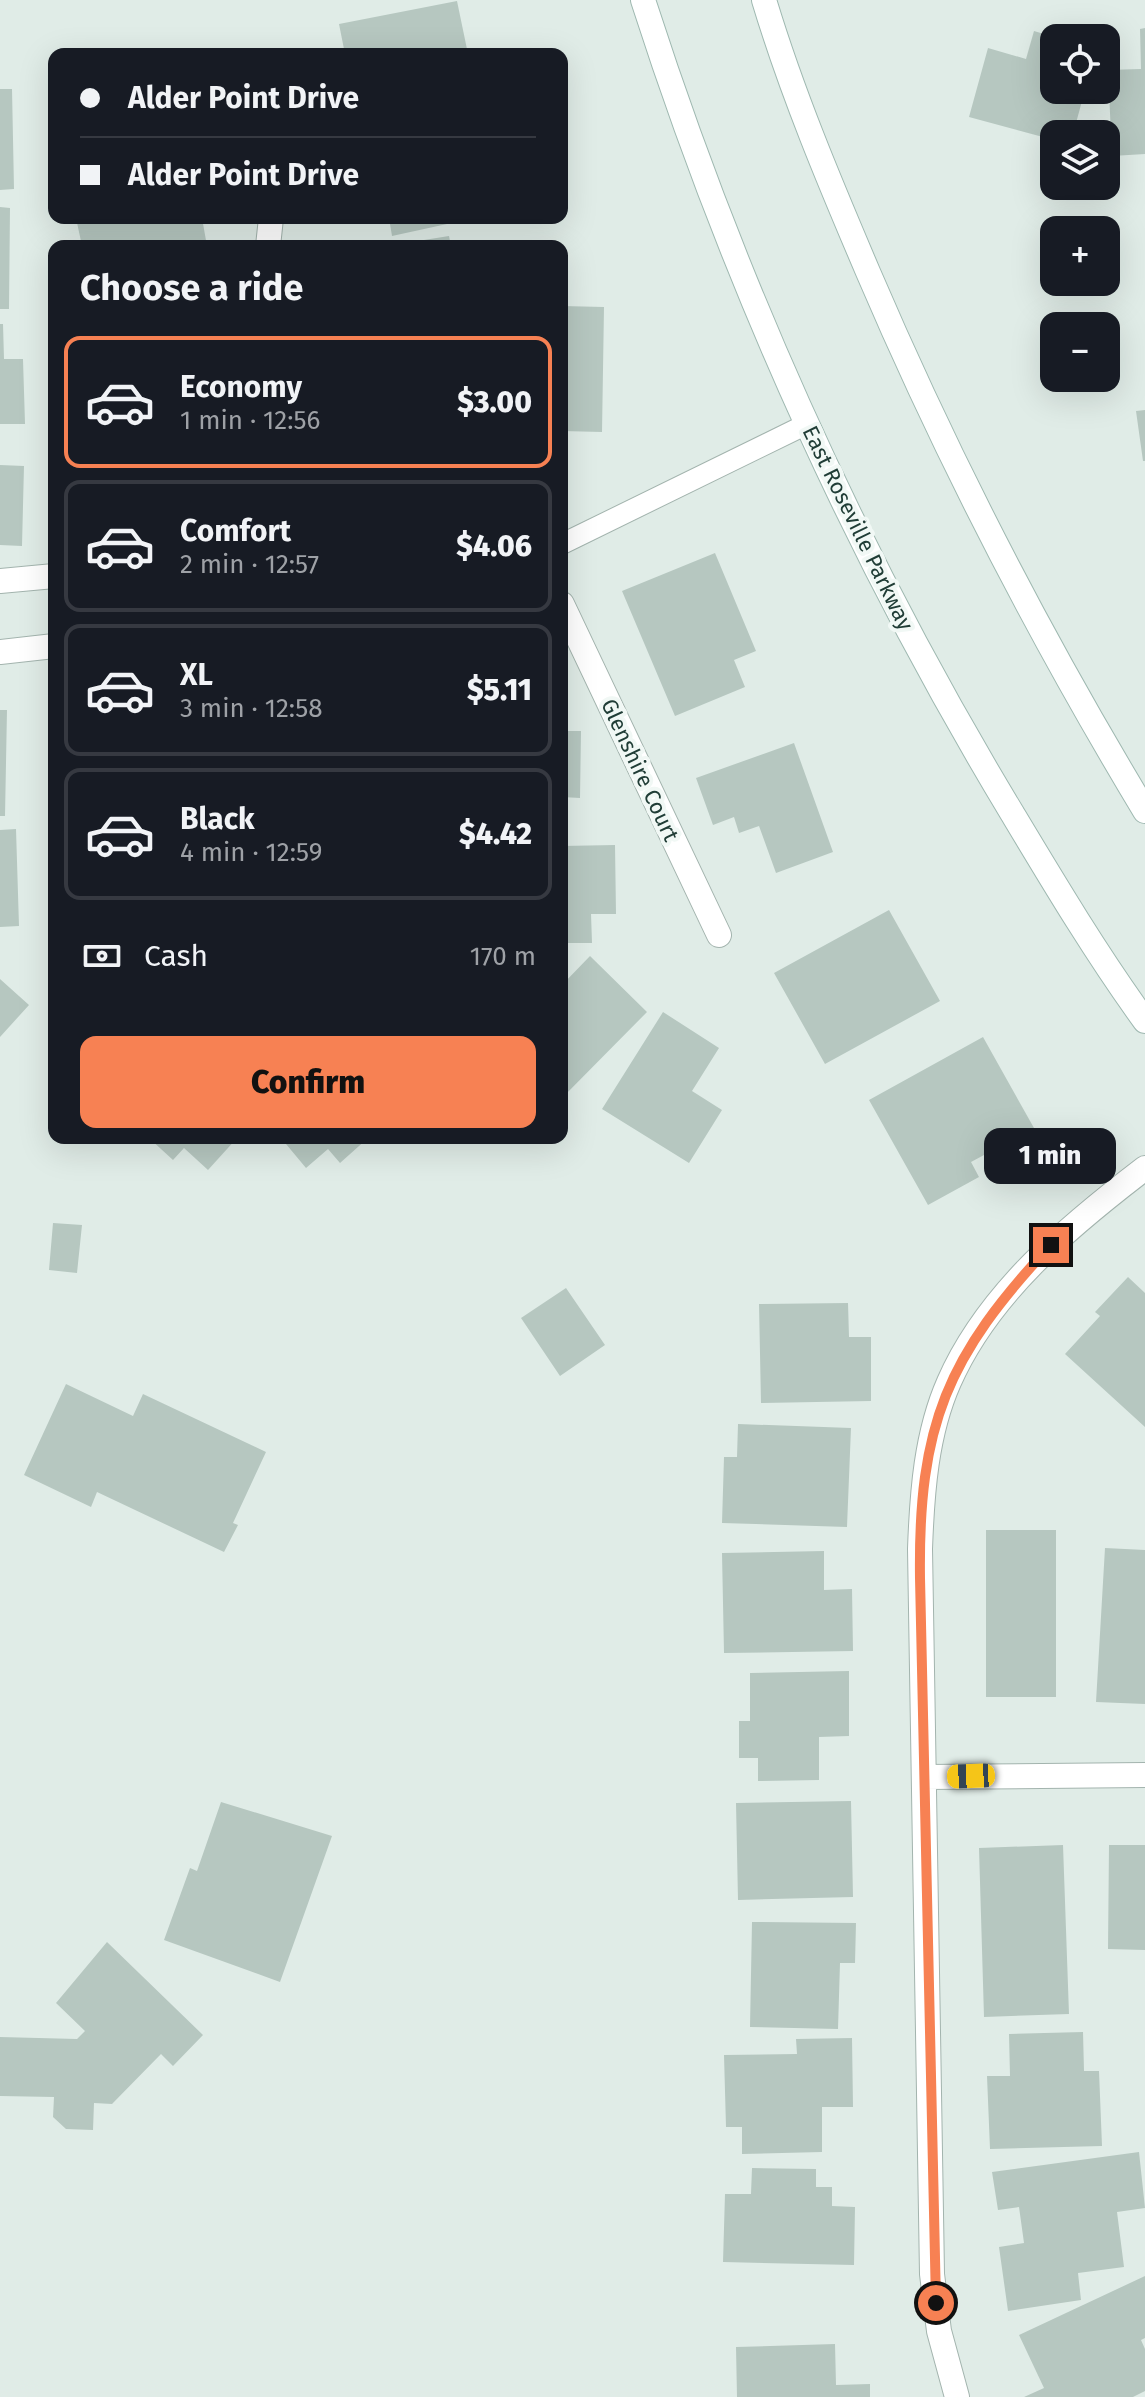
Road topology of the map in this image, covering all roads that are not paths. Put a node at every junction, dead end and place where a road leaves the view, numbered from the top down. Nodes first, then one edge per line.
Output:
1 (643, 0) edge
2 (764, 0) edge
3 (807, 424) junction
4 (568, 541) edge
5 (48, 577) edge
6 (0, 581) edge
7 (568, 617) edge
8 (48, 647) edge
9 (0, 652) edge
10 (1145, 811) edge
11 (719, 935) dead end
12 (1145, 1021) edge
13 (1145, 1168) edge
14 (1145, 1775) edge
15 (924, 1777) junction
16 (957, 2397) edge

1 - 3 street, East Roseville Parkway
2 - 10 street
3 - 4 lane
3 - 12 street, East Roseville Parkway
5 - 6 street
7 - 11 street, Glenshire Court
8 - 9 street
13 - 15 street
14 - 15 street
15 - 16 street

